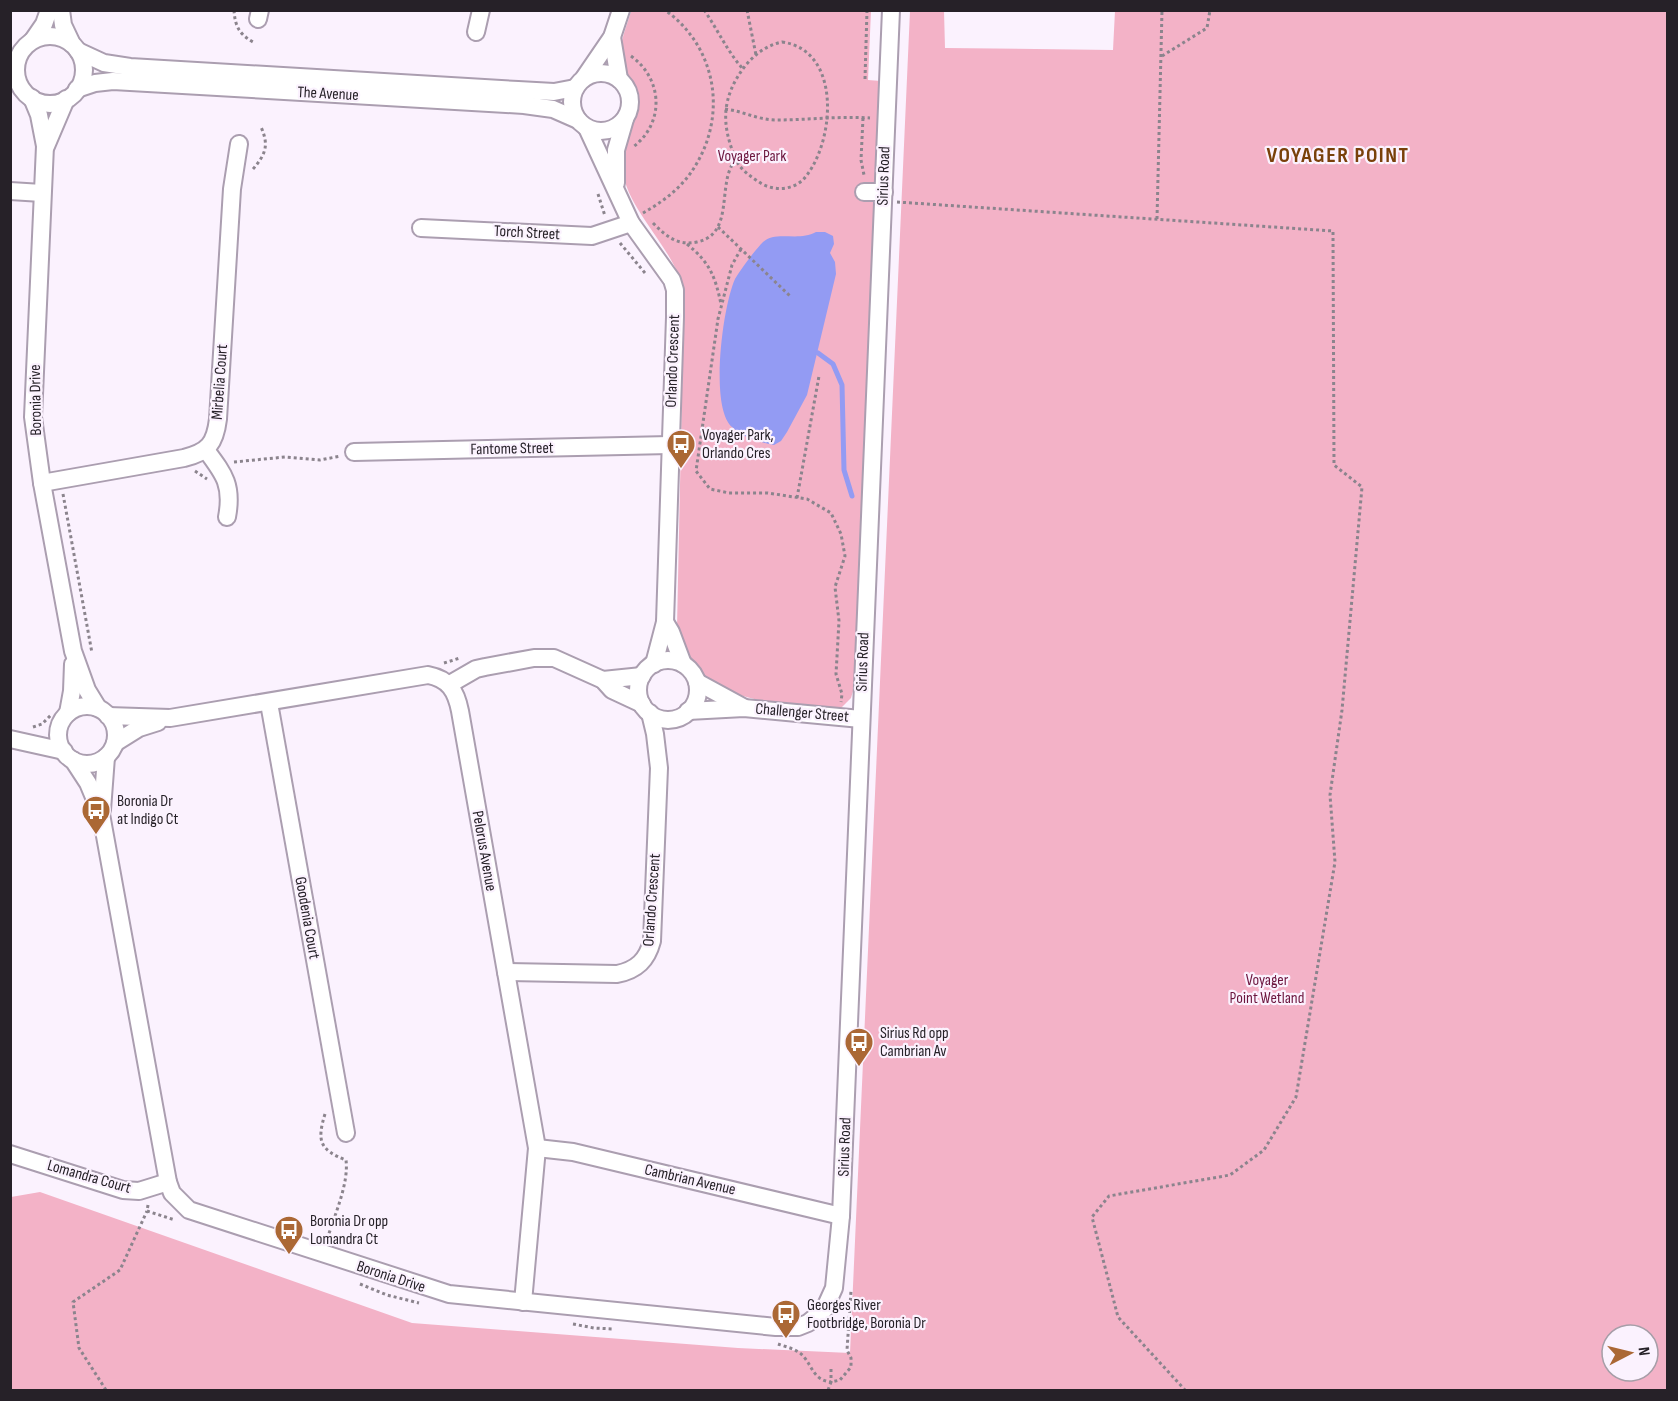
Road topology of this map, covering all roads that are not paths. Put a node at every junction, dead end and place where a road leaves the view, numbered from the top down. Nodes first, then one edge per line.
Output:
1 (49, 10) edge
2 (61, 10) edge
3 (481, 10) edge
4 (621, 10) edge
5 (891, 10) edge
6 (476, 33) dead end
7 (612, 37) junction
8 (22, 47) edge
9 (75, 48) junction
10 (619, 79) junction
11 (579, 83) junction
12 (21, 89) edge
13 (72, 94) junction
14 (625, 118) junction
15 (582, 124) junction
16 (239, 144) dead end
17 (45, 146) junction
18 (616, 190) junction
19 (10, 191) edge
20 (42, 193) junction
21 (635, 219) junction
22 (421, 228) dead end
23 (670, 445) junction
24 (206, 450) junction
25 (354, 452) dead end
26 (50, 482) junction
27 (227, 517) dead end
28 (665, 622) junction
29 (73, 651) junction
30 (654, 664) junction
31 (683, 664) junction
32 (642, 676) junction
33 (603, 680) junction
34 (697, 682) junction
35 (450, 684) junction
36 (269, 703) junction
37 (744, 708) junction
38 (646, 709) junction
39 (103, 712) junction
40 (683, 715) junction
41 (170, 718) junction
42 (861, 718) junction
43 (64, 719) junction
44 (14, 740) edge
45 (110, 750) junction
46 (68, 756) junction
47 (659, 768) junction
48 (101, 814) junction
49 (506, 972) junction
50 (346, 1133) dead end
51 (537, 1148) junction
52 (10, 1154) edge
53 (168, 1182) junction
54 (841, 1216) junction
55 (523, 1302) junction
56 (824, 1310) joint

1 - 8 street
2 - 9 street
3 - 6 street
4 - 7 street
5 - 42 street, Sirius Road
7 - 10 street
7 - 11 street
8 - 9 street
8 - 12 street
9 - 11 street, The Avenue
9 - 13 street
10 - 11 street
10 - 14 street
11 - 15 street
12 - 13 street
12 - 17 street, Boronia Drive
13 - 15 street, The Avenue
13 - 17 street, Boronia Drive
14 - 15 street
14 - 18 street, Orlando Crescent
15 - 18 street, Orlando Crescent
16 - 24 street, Mirbelia Court
17 - 20 street, Boronia Drive
18 - 21 street, Orlando Crescent
19 - 20 street
20 - 26 street, Boronia Drive
21 - 22 street, Torch Street
21 - 23 street, Orlando Crescent
23 - 25 street, Fantome Street
23 - 28 street, Orlando Crescent
24 - 26 street
24 - 27 street
26 - 29 street, Boronia Drive
28 - 30 street, Orlando Crescent
28 - 31 street, Orlando Crescent
29 - 39 street, Boronia Drive
29 - 43 street, Boronia Drive
30 - 31 street
30 - 32 street
31 - 34 street
32 - 33 street
32 - 38 street
33 - 35 street
33 - 38 street
34 - 37 street, Challenger Street
34 - 40 street
35 - 36 street
35 - 49 street, Pelorus Avenue
36 - 41 street
36 - 50 street, Goodenia Court
37 - 40 street, Challenger Street
37 - 42 street, Challenger Street
38 - 40 street
38 - 47 street, Orlando Crescent
39 - 41 street
39 - 43 street
39 - 45 street
40 - 47 street, Orlando Crescent
41 - 45 street
42 - 54 street, Sirius Road
43 - 44 street
43 - 46 street
44 - 46 street
45 - 46 street
45 - 48 street, Boronia Drive
46 - 48 street, Boronia Drive
47 - 49 street, Orlando Crescent
48 - 53 street, Boronia Drive
49 - 51 street, Pelorus Avenue
51 - 54 street, Cambrian Avenue
51 - 55 street, Pelorus Avenue
52 - 53 street, Lomandra Court
53 - 55 street, Boronia Drive
54 - 56 street, Sirius Road
55 - 56 street, Boronia Drive

